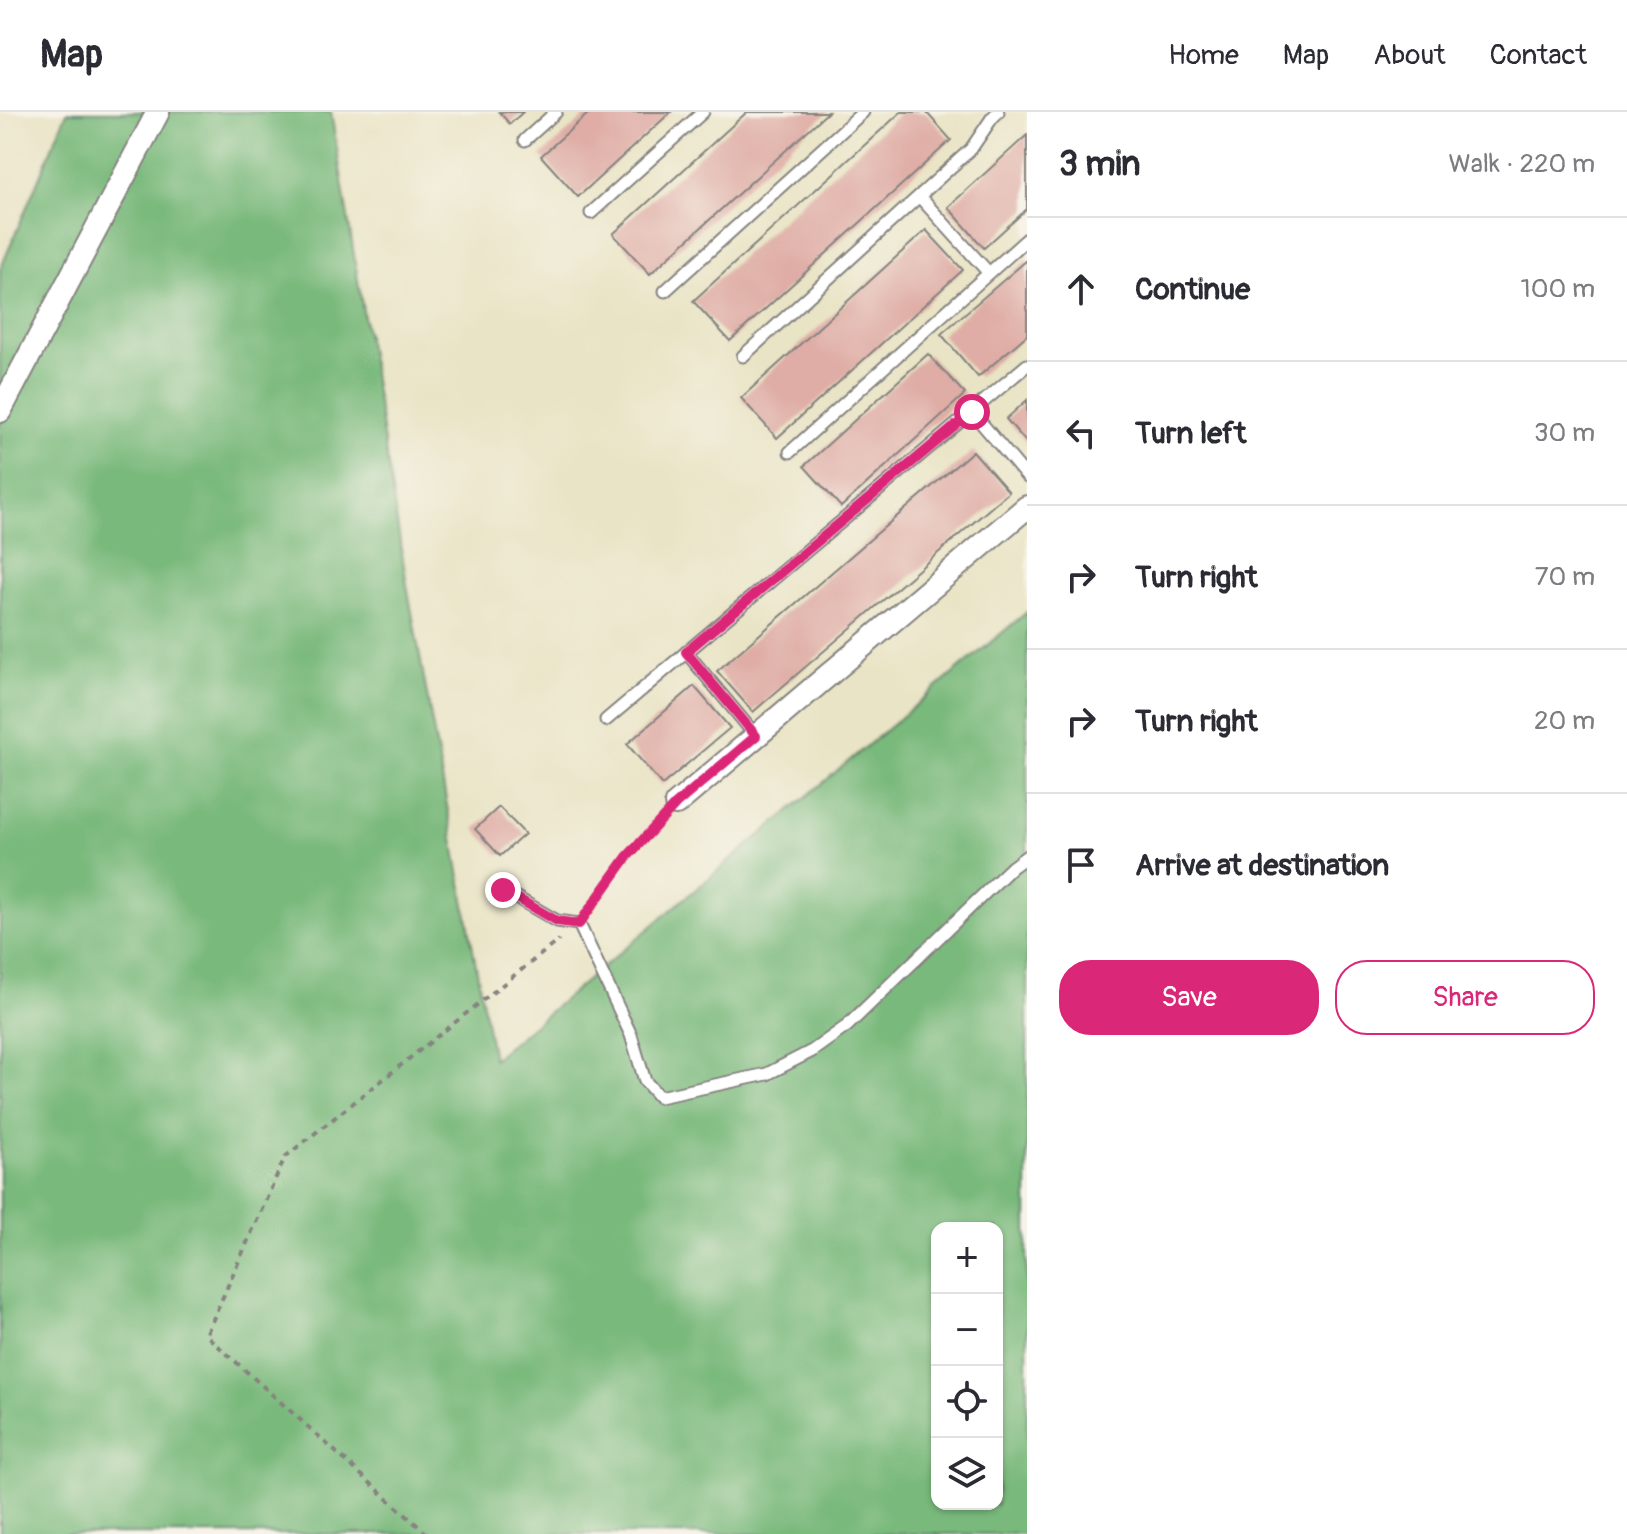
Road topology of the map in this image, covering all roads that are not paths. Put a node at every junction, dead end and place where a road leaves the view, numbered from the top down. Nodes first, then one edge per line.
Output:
1 (158, 112) edge
2 (556, 112) edge
3 (703, 112) edge
4 (863, 112) edge
5 (998, 112) edge
6 (525, 140) dead end
7 (919, 196) junction
8 (591, 213) dead end
9 (1027, 239) edge
10 (988, 272) junction
11 (665, 291) dead end
12 (743, 356) dead end
13 (1027, 365) edge
14 (0, 411) edge
15 (972, 412) junction
16 (790, 452) dead end
17 (1027, 477) edge
18 (1027, 507) edge
19 (686, 652) junction
20 (606, 720) dead end
21 (756, 736) junction
22 (676, 804) road end
23 (1027, 856) edge
24 (503, 890) dead end

1 - 14 street
2 - 6 lane
3 - 8 lane
4 - 11 lane
5 - 7 lane
7 - 10 lane
7 - 12 lane
9 - 10 lane
10 - 16 lane
13 - 15 lane
15 - 17 lane
15 - 19 lane
18 - 21 street
19 - 20 lane
19 - 21 lane
21 - 22 street
23 - 24 lane

